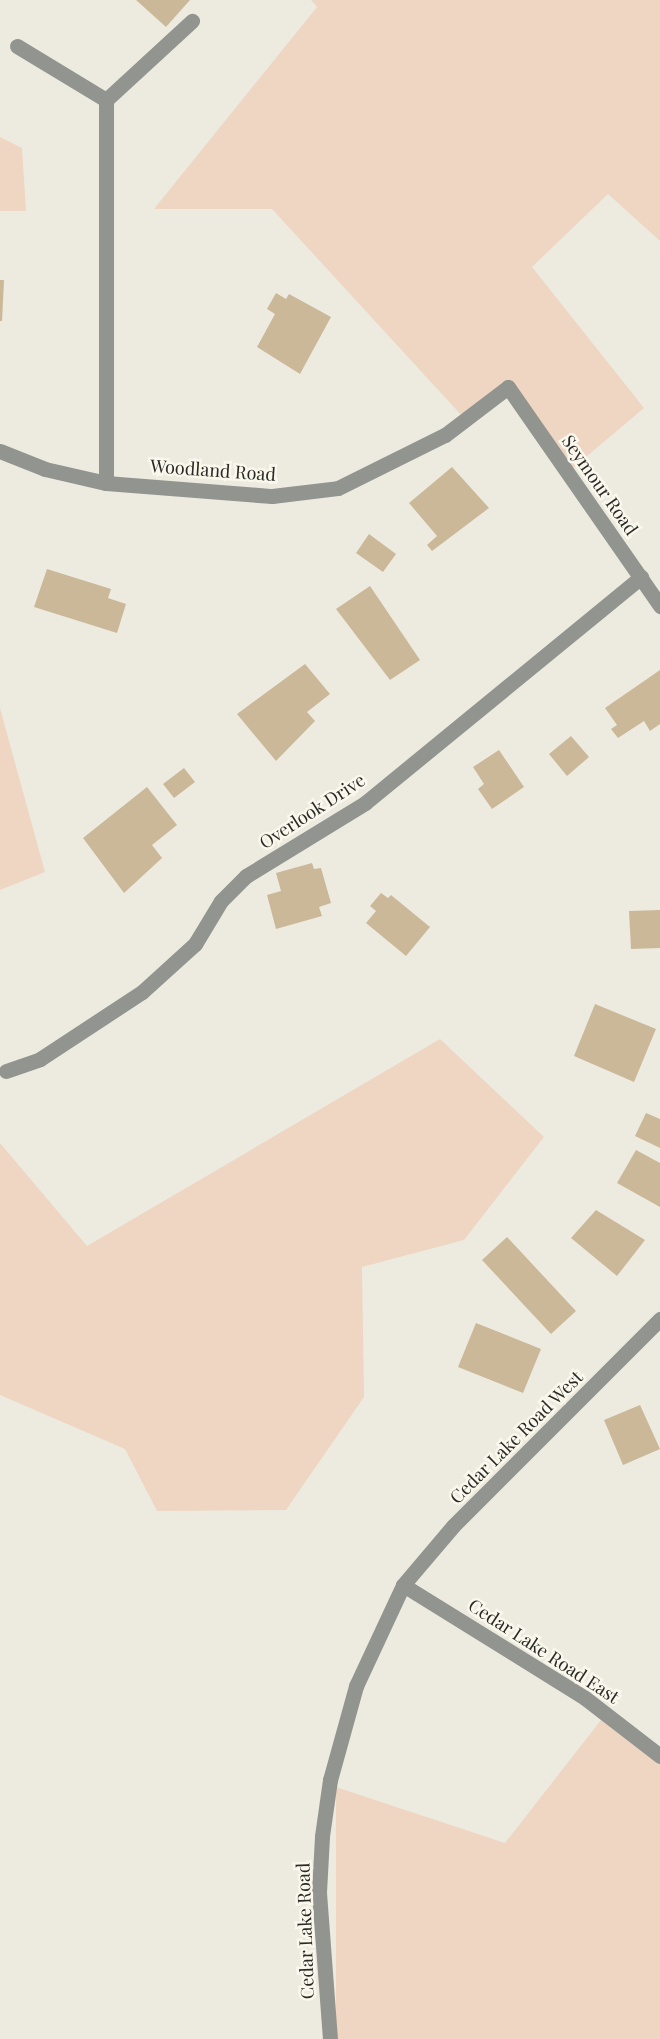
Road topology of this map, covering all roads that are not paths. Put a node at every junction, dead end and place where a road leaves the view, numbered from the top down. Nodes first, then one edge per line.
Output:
1 (192, 21) dead end
2 (17, 46) dead end
3 (106, 100) junction
4 (508, 387) joint
5 (0, 451) edge
6 (106, 483) junction
7 (641, 577) junction
8 (660, 606) edge
9 (6, 1071) dead end
10 (660, 1319) edge
11 (403, 1585) junction
12 (660, 1756) edge
13 (330, 2039) edge

1 - 3 street
2 - 3 street
3 - 6 street
4 - 6 street, Woodland Road
4 - 7 street, Seymour Road
5 - 6 street, Woodland Road
7 - 8 street, Seymour Road
7 - 9 street, Overlook Drive
10 - 11 street, Cedar Lake Road West
11 - 12 street, Cedar Lake Road East
11 - 13 street, Cedar Lake Road

